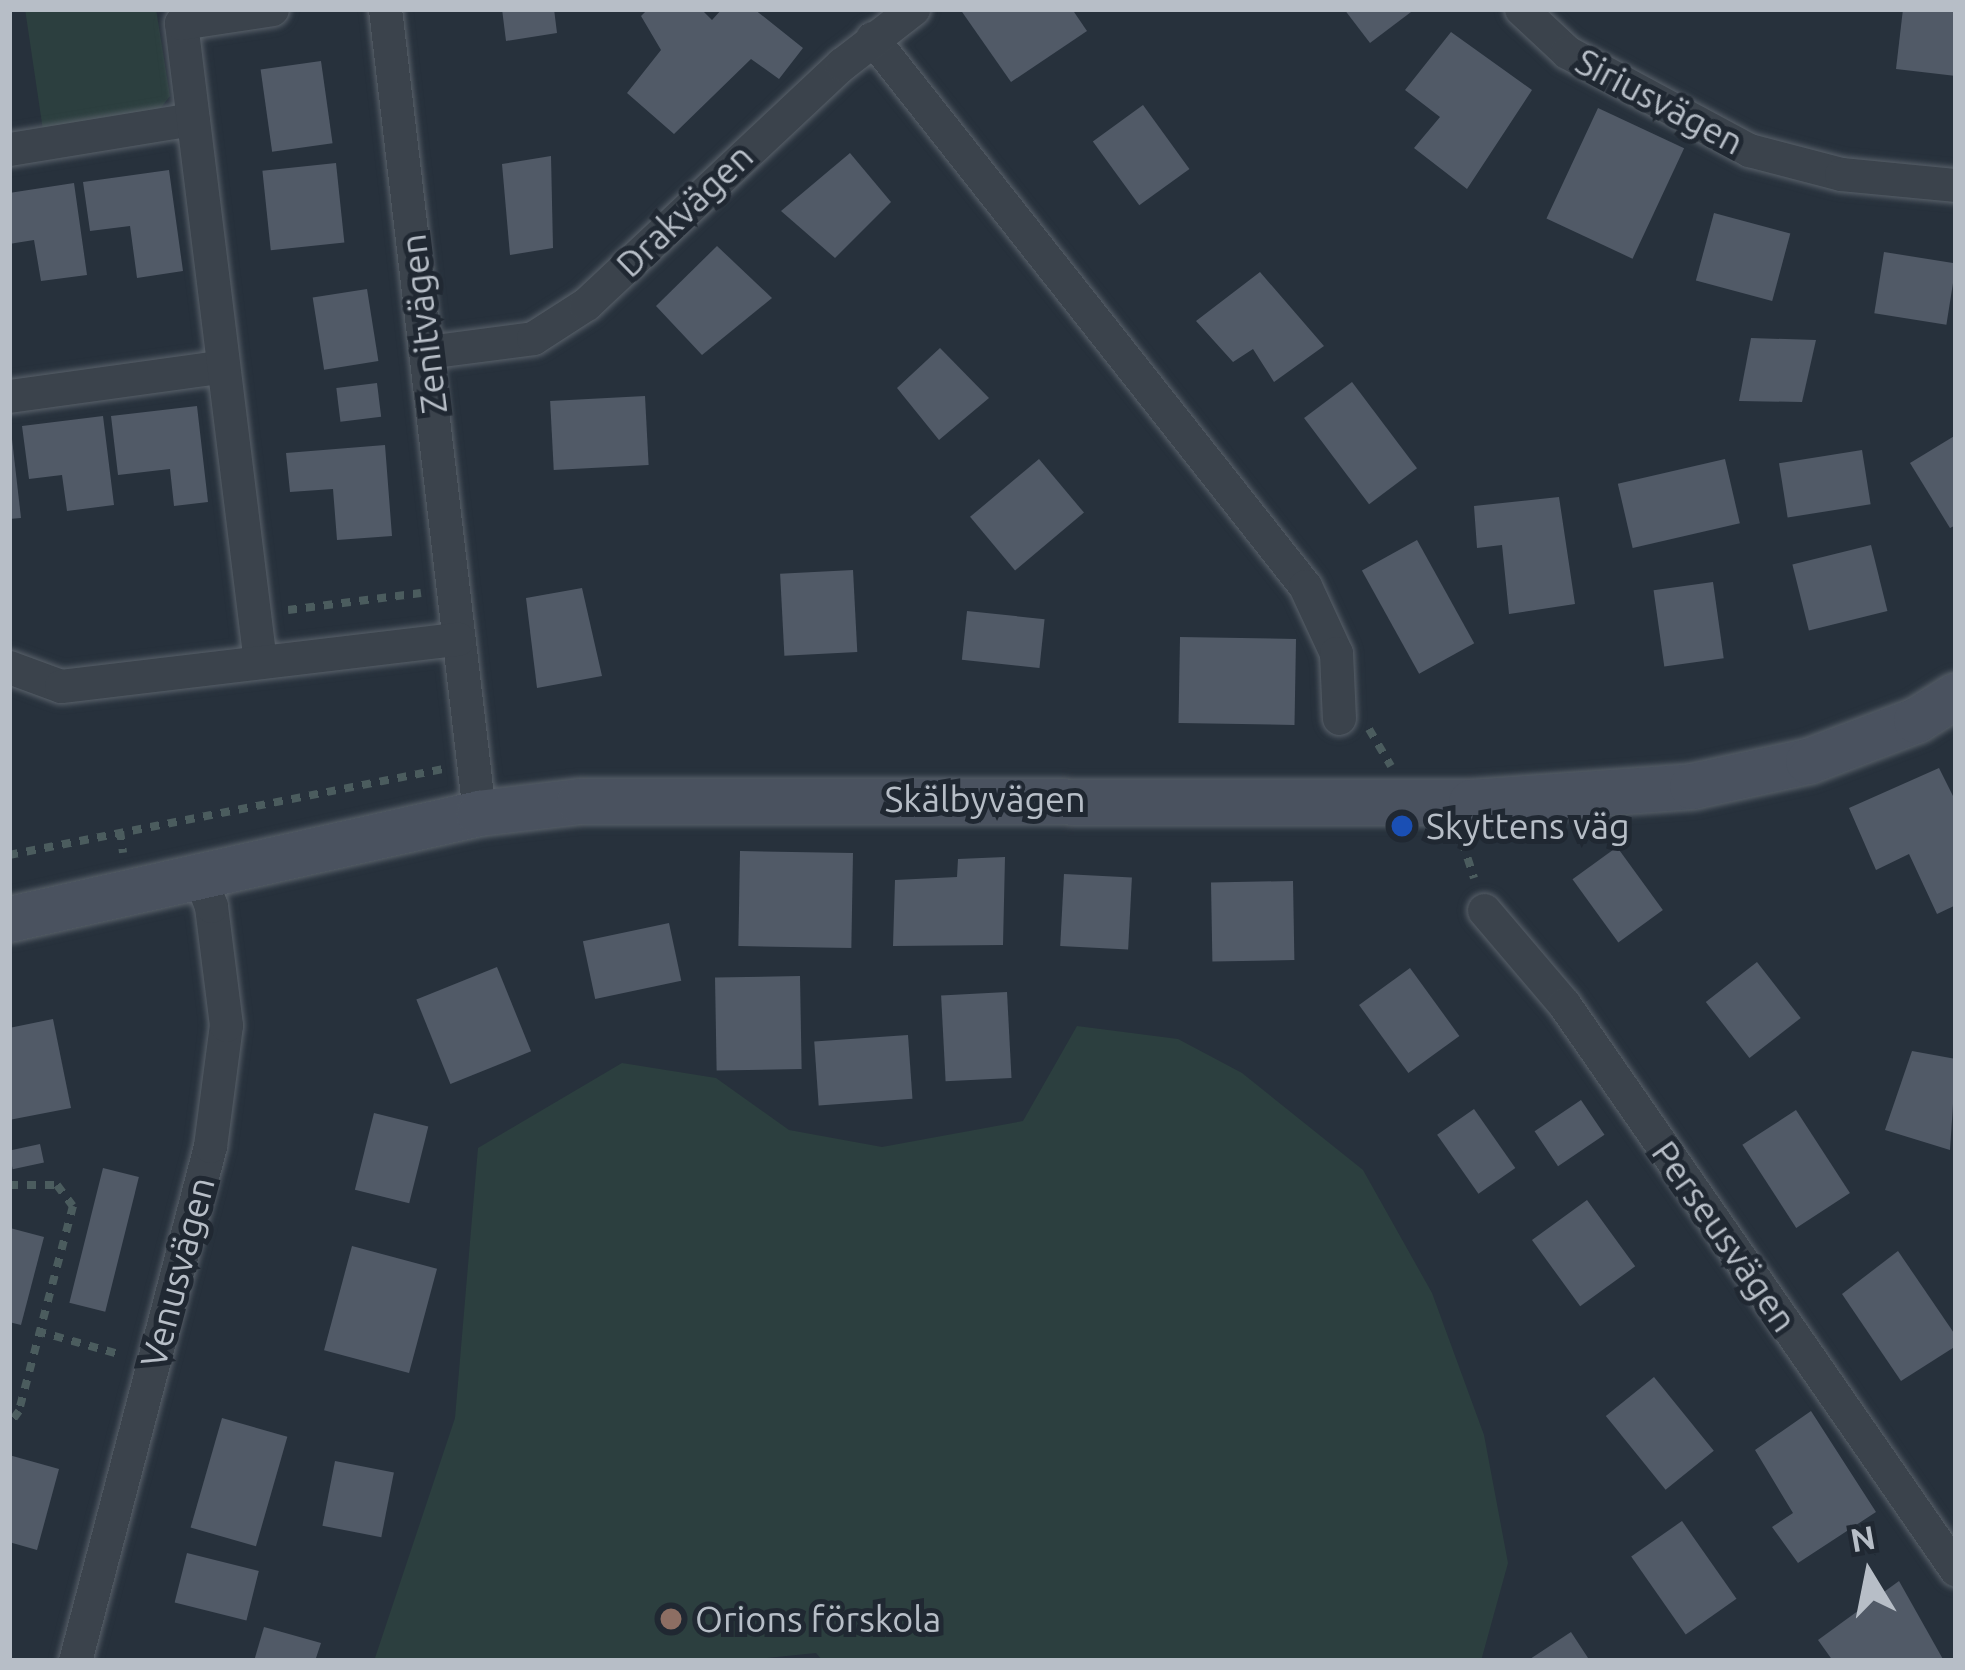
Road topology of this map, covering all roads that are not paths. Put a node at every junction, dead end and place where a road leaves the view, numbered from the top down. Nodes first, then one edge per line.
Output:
1 (272, 9) edge
2 (385, 9) edge
3 (913, 9) edge
4 (1521, 9) edge
5 (180, 16) edge
6 (872, 38) junction
7 (193, 119) junction
8 (9, 149) edge
9 (1956, 184) edge
10 (427, 352) junction
11 (219, 367) junction
12 (9, 396) edge
13 (458, 639) junction
14 (260, 662) junction
15 (9, 668) edge
16 (1956, 694) edge
17 (1339, 718) road end
18 (479, 813) junction
19 (200, 878) junction
20 (1484, 910) road end
21 (9, 920) edge
22 (1956, 1570) edge
23 (75, 1661) edge

1 - 5 street
2 - 10 street, Zenitvägen
3 - 6 street, Drakvägen
4 - 9 street, Siriusvägen
5 - 7 street
6 - 10 street, Drakvägen
6 - 17 street
7 - 8 street
7 - 11 street
10 - 13 street, Zenitvägen
11 - 12 street
11 - 14 street
13 - 14 street
13 - 18 street, Zenitvägen
14 - 15 street
16 - 18 street, Skälbyvägen
18 - 19 street, Skälbyvägen
19 - 21 street, Skälbyvägen
19 - 23 street, Venusvägen
20 - 22 street, Perseusvägen

